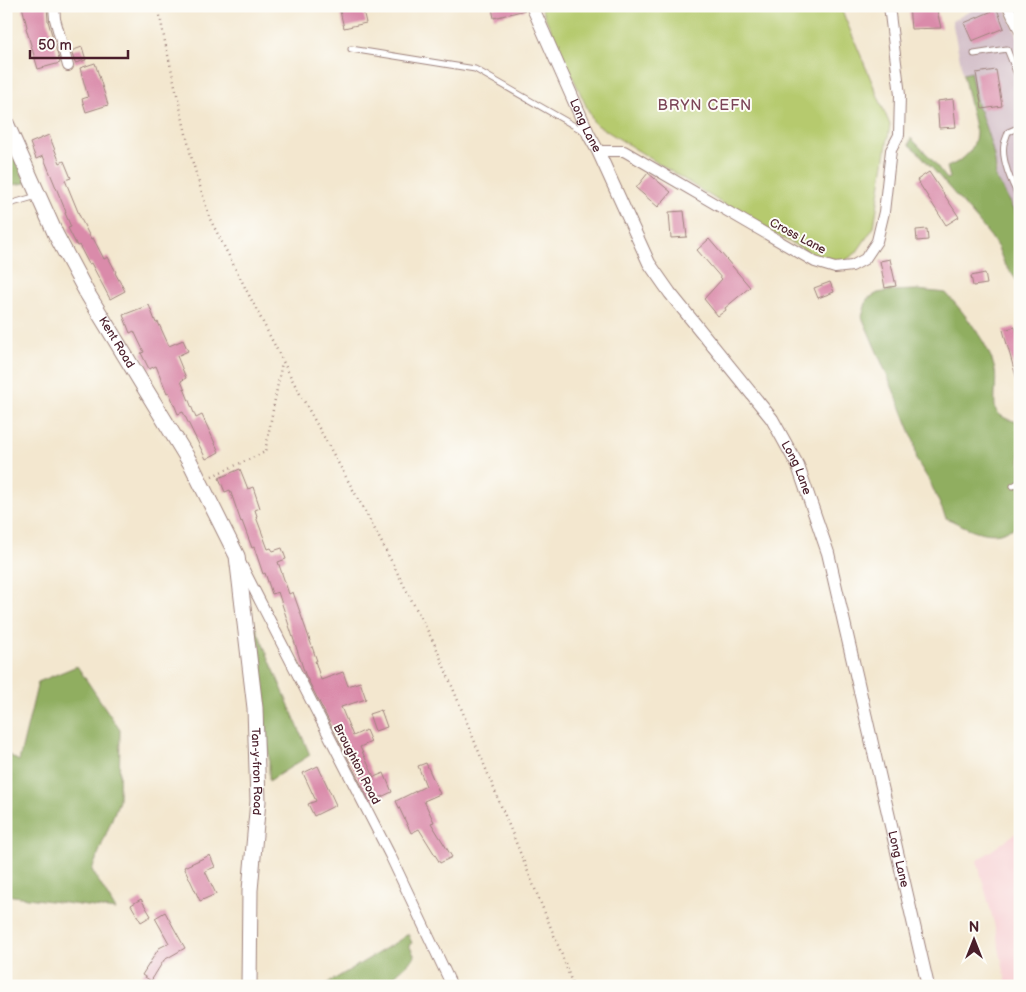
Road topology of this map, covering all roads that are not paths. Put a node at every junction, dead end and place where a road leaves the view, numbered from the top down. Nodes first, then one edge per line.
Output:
1 (54, 6) edge
2 (532, 6) edge
3 (890, 6) edge
4 (1008, 6) edge
5 (1016, 15) edge
6 (1020, 31) edge
7 (351, 49) dead end
8 (974, 54) dead end
9 (68, 66) dead end
10 (1020, 82) edge
11 (6, 123) edge
12 (1020, 127) edge
13 (589, 135) junction
14 (598, 151) junction
15 (38, 195) junction
16 (1020, 199) edge
17 (6, 205) edge
18 (1020, 482) edge
19 (1013, 486) dead end
20 (237, 556) junction
21 (250, 986) edge
22 (452, 986) edge
23 (928, 986) edge

1 - 9 street
2 - 13 street, Long Lane
3 - 14 street, Cross Lane
4 - 5 street
5 - 6 street
7 - 13 lane
8 - 10 lane
11 - 15 main road, Kent Road
12 - 16 lane
13 - 14 street, Long Lane
14 - 23 street, Long Lane
15 - 17 lane
15 - 20 main road, Kent Road
18 - 19 lane
20 - 21 main road, Tan-y-fron Road
20 - 22 street, Broughton Road

